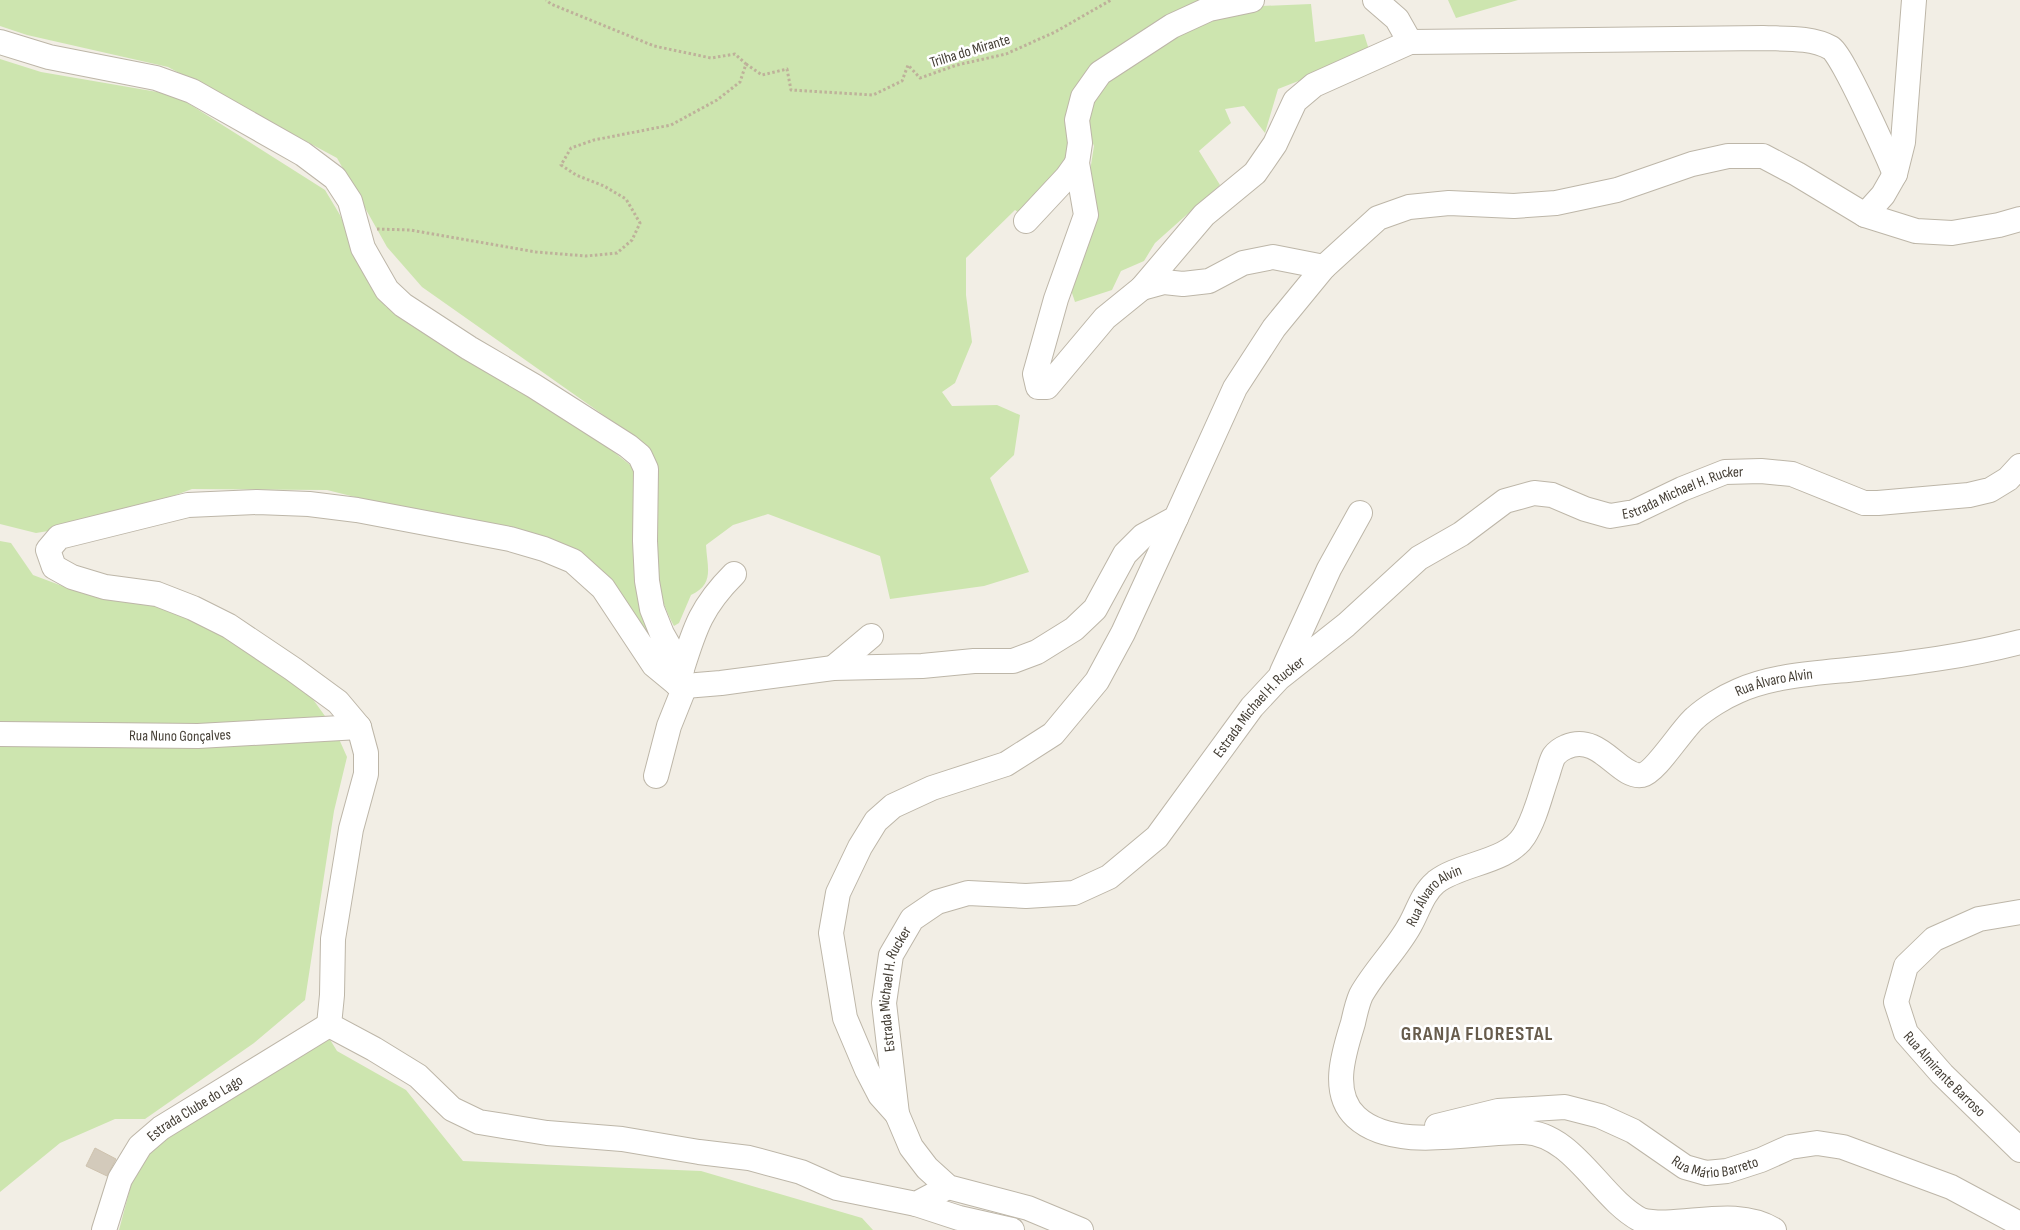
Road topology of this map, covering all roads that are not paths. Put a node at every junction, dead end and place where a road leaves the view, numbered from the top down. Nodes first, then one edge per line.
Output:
1 (1252, 0) edge
2 (1375, 0) edge
3 (1914, 0) edge
4 (0, 42) edge
5 (1410, 42) junction
6 (1077, 163) junction
7 (1896, 174) junction
8 (1865, 215) junction
9 (2020, 219) edge
10 (1026, 221) dead end
11 (1324, 267) junction
12 (1142, 288) junction
13 (2020, 466) edge
14 (1360, 513) dead end
15 (1176, 518) junction
16 (734, 574) dead end
17 (871, 636) dead end
18 (2020, 642) edge
19 (833, 668) junction
20 (1279, 678) junction
21 (682, 680) junction
22 (359, 727) junction
23 (0, 734) edge
24 (656, 776) dead end
25 (2020, 912) edge
26 (329, 1025) junction
27 (897, 1114) junction
28 (1410, 1138) junction
29 (2020, 1150) edge
30 (948, 1187) junction
31 (916, 1204) junction
32 (2020, 1224) edge
33 (104, 1230) edge
34 (1012, 1230) edge
35 (1081, 1230) edge
36 (1774, 1230) edge

1 - 6 street
2 - 5 street
3 - 7 street
4 - 21 street
5 - 7 street
5 - 12 street
6 - 10 street
6 - 12 street
7 - 8 street
8 - 9 street
8 - 11 street
11 - 12 street
11 - 15 street
13 - 20 street, Estrada Michael H. Rucker
14 - 20 street
15 - 19 street
15 - 27 street
16 - 21 street
17 - 19 street
18 - 28 street, Rua Álvaro Alvin
19 - 21 street
20 - 27 street, Estrada Michael H. Rucker
21 - 22 street
21 - 24 street
22 - 23 street, Rua Nuno Gonçalves
22 - 26 street
25 - 29 street, Rua Almirante Barroso
26 - 31 street
26 - 33 street, Estrada Clube do Lago
27 - 30 street, Estrada Michael H. Rucker
28 - 32 street, Rua Mário Barreto
28 - 36 street, Rua Álvaro Alvin
30 - 31 street
30 - 35 street, Estrada Michael H. Rucker
31 - 34 street

